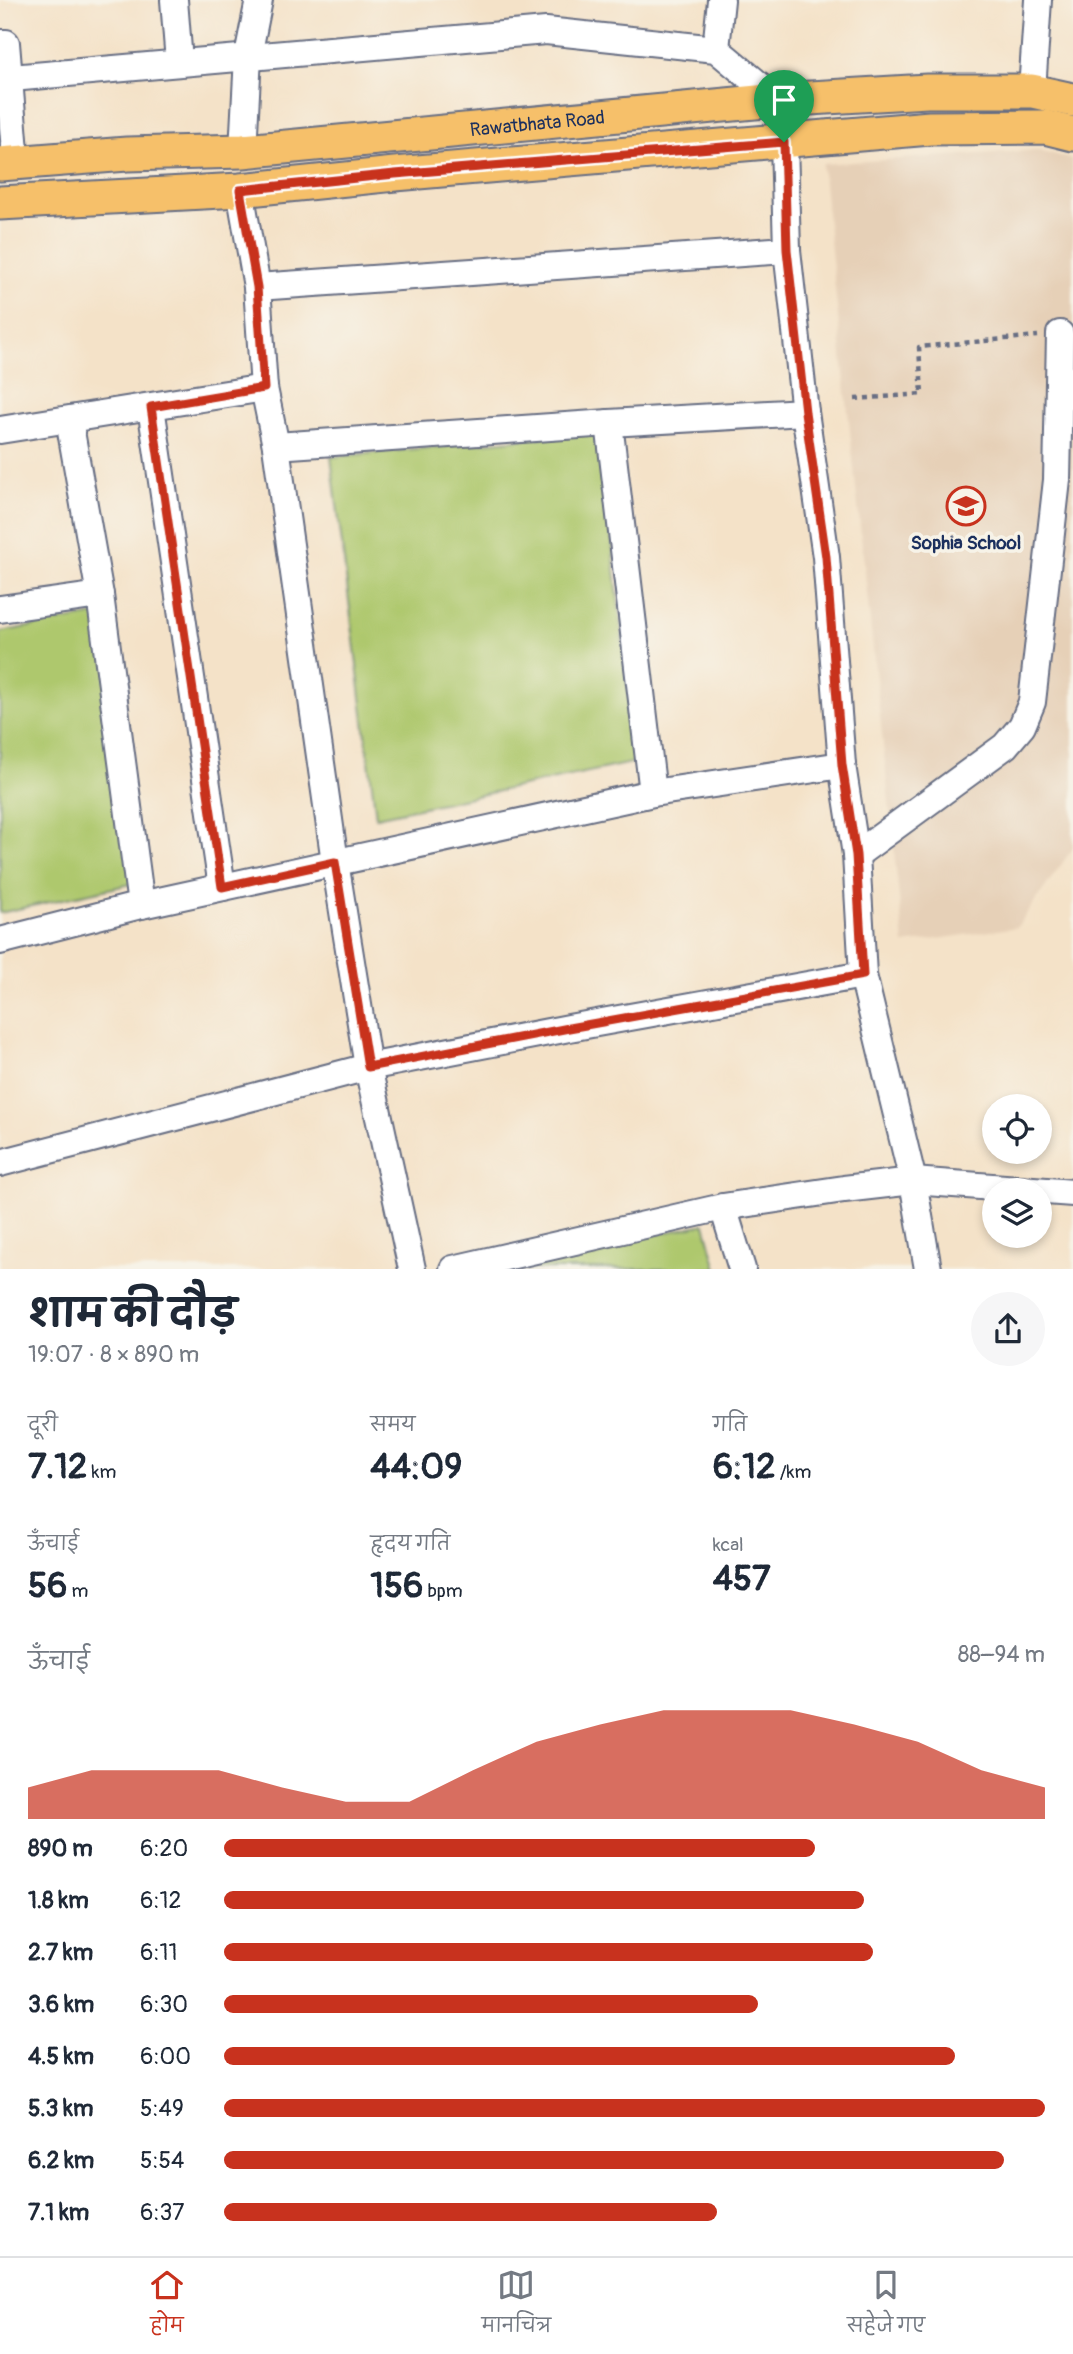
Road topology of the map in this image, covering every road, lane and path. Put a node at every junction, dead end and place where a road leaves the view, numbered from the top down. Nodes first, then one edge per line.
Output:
1 (174, 0) edge
2 (260, 0) edge
3 (720, 0) edge
4 (1038, 0) edge
5 (0, 43) edge
6 (716, 49) junction
7 (248, 56) junction
8 (179, 62) junction
9 (5, 79) edge
10 (1032, 92) junction
11 (777, 100) junction
12 (1073, 100) edge
13 (1073, 134) edge
14 (784, 142) junction
15 (243, 151) junction
16 (8, 163) edge
17 (240, 190) junction
18 (0, 203) edge
19 (787, 250) junction
20 (257, 287) junction
21 (1060, 334) joint
22 (264, 388) junction
23 (855, 399) dead end
24 (151, 407) junction
25 (805, 412) junction
26 (69, 420) junction
27 (609, 423) junction
28 (0, 430) edge
29 (276, 446) junction
30 (100, 595) junction
31 (0, 609) edge
32 (842, 765) junction
33 (653, 793) junction
34 (856, 855) junction
35 (335, 862) junction
36 (222, 887) junction
37 (141, 905) junction
38 (0, 941) edge
39 (863, 975) junction
40 (368, 1067) junction
41 (0, 1163) edge
42 (913, 1181) junction
43 (1073, 1193) edge
44 (723, 1207) junction
45 (412, 1269) edge
46 (453, 1269) edge
47 (742, 1269) edge
48 (928, 1269) edge

1 - 8 street
2 - 7 street
3 - 6 street
4 - 10 street
5 - 9 street
6 - 7 street
6 - 11 street
7 - 8 street
7 - 15 street
8 - 9 street
9 - 16 street
10 - 11 main road, Rawatbhata Road
10 - 12 main road, Rawatbhata Road
11 - 14 street
11 - 15 main road, Rawatbhata Road
13 - 14 main road, Rawatbhata Road
14 - 17 main road, Rawatbhata Road
14 - 19 street
15 - 16 main road, Rawatbhata Road
17 - 18 main road, Rawatbhata Road
17 - 20 street
19 - 20 street
19 - 25 street
20 - 22 street
21 - 23 path
21 - 34 street
22 - 24 street
22 - 29 street
24 - 26 street
24 - 36 street
25 - 27 street
25 - 32 street
26 - 28 street
26 - 30 street
27 - 29 street
27 - 33 street
29 - 35 street
30 - 31 street
30 - 37 street
32 - 33 street
32 - 34 street
33 - 35 street
34 - 39 street
35 - 36 street
35 - 40 street
36 - 37 street
37 - 38 street
39 - 40 street
39 - 42 street
40 - 41 street
40 - 45 street
42 - 43 street
42 - 44 street
42 - 48 street
44 - 46 street
44 - 47 street

